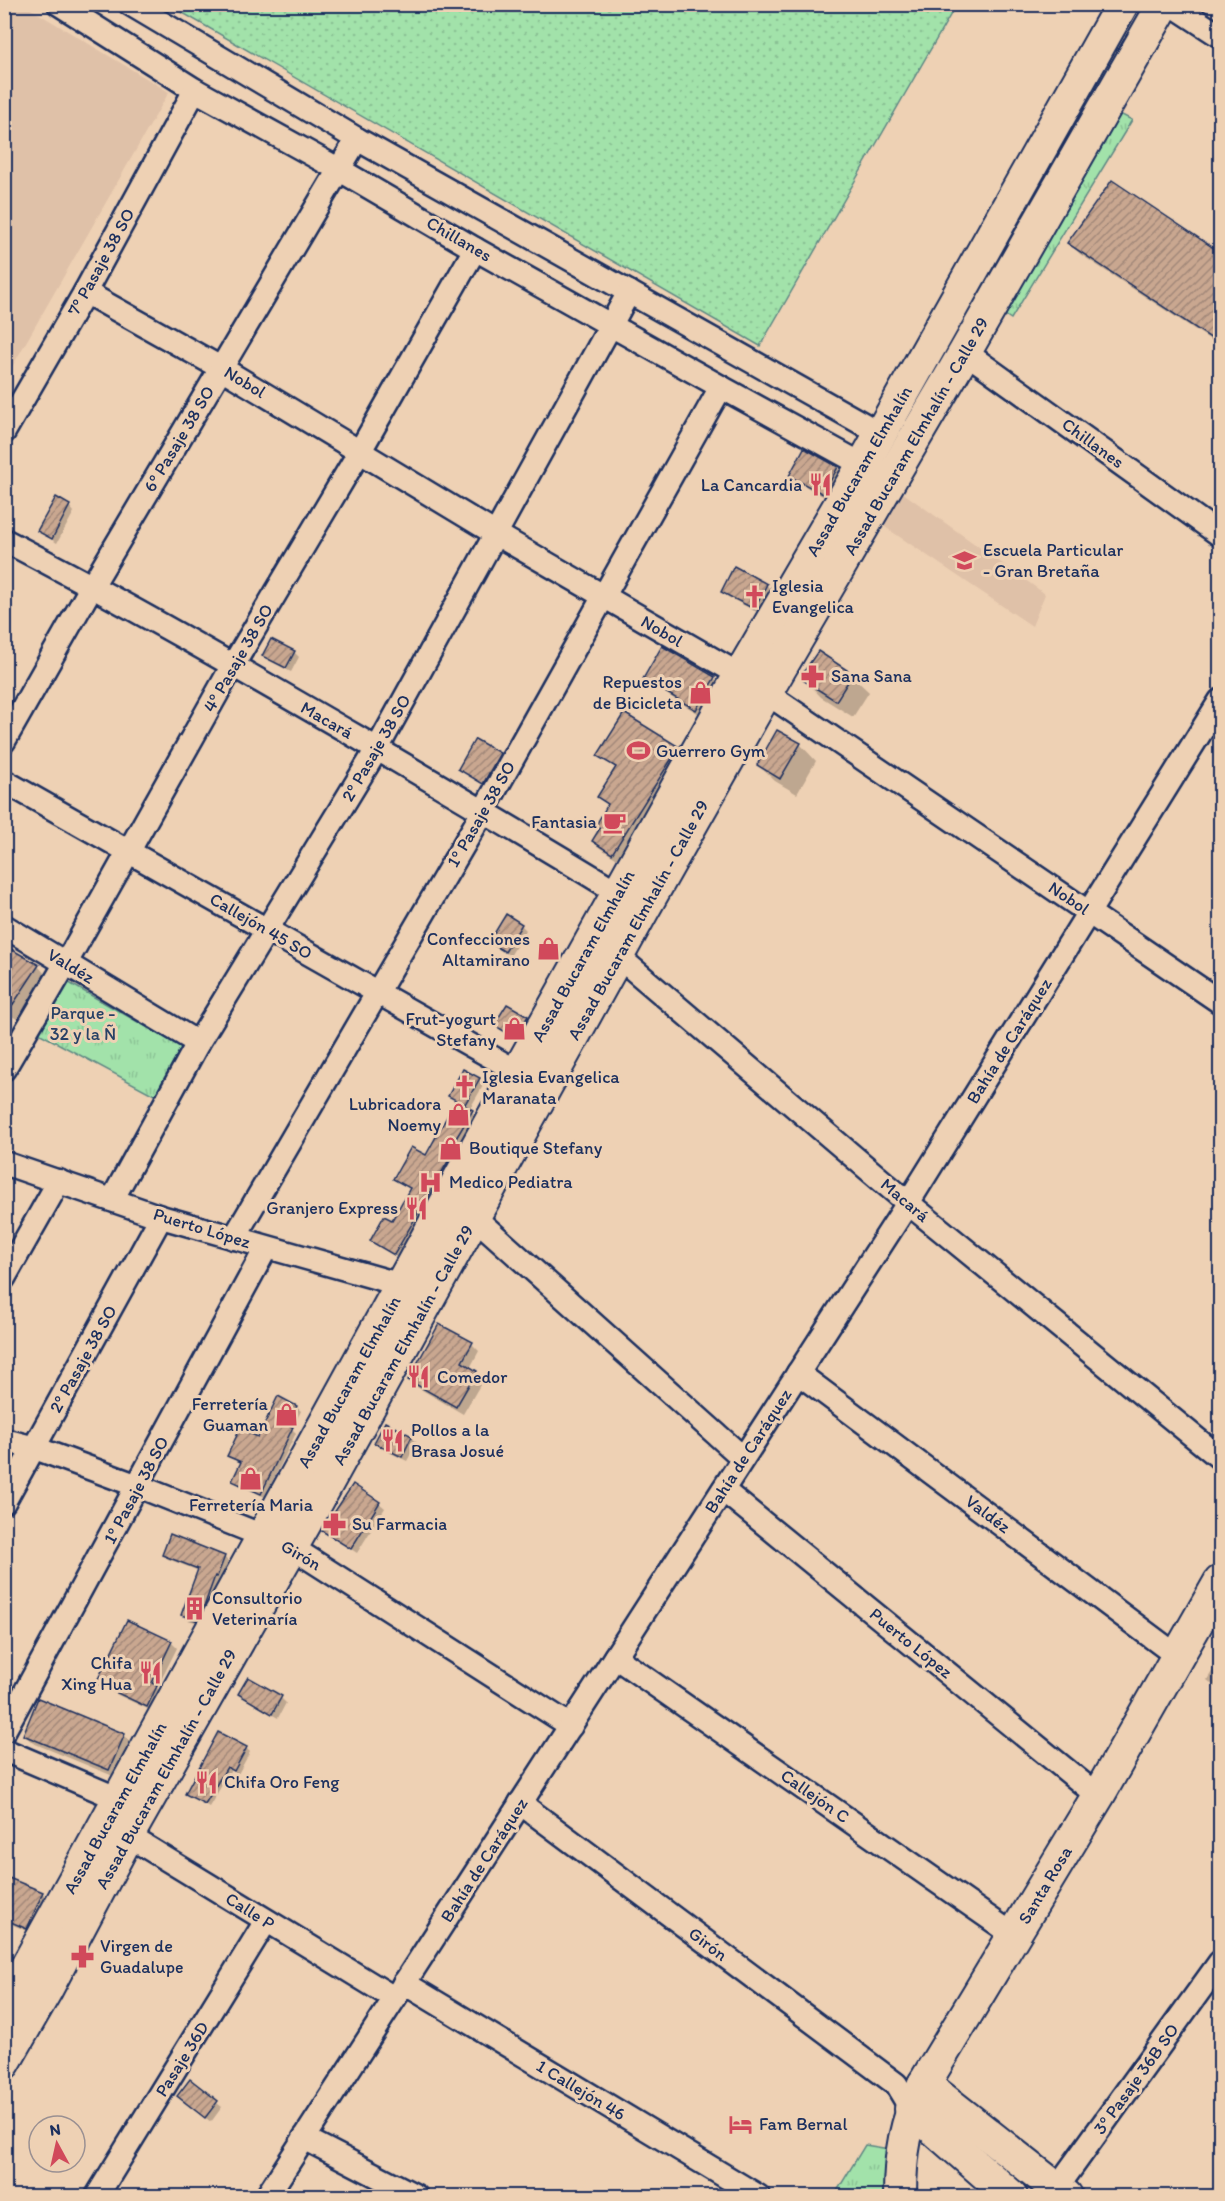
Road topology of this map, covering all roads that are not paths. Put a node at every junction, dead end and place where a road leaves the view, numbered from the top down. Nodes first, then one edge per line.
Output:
1 (59, 4) edge
2 (130, 4) edge
3 (1122, 4) edge
4 (1164, 4) edge
5 (1172, 4) edge
6 (1220, 36) edge
7 (195, 90) junction
8 (357, 139) junction
9 (340, 170) junction
10 (475, 249) junction
11 (85, 292) junction
12 (629, 292) junction
13 (610, 323) junction
14 (965, 352) junction
15 (221, 368) junction
16 (721, 387) junction
17 (4, 432) edge
18 (880, 434) junction
19 (360, 451) junction
20 (863, 465) junction
21 (496, 534) junction
22 (1221, 535) edge
23 (4, 540) edge
24 (92, 586) junction
25 (603, 597) junction
26 (233, 665) junction
27 (740, 675) junction
28 (765, 694) junction
29 (1221, 701) edge
30 (4, 741) edge
31 (376, 749) junction
32 (4, 781) edge
33 (484, 810) junction
34 (129, 851) junction
35 (631, 901) junction
36 (1089, 911) junction
37 (4, 926) edge
38 (268, 930) junction
39 (594, 937) junction
40 (618, 957) junction
41 (66, 963) junction
42 (376, 992) junction
43 (1221, 1002) edge
44 (198, 1042) junction
45 (4, 1069) edge
46 (518, 1072) junction
47 (4, 1163) edge
48 (59, 1181) junction
49 (112, 1200) junction
50 (908, 1203) junction
51 (161, 1216) junction
52 (473, 1216) junction
53 (234, 1238) junction
54 (266, 1248) junction
55 (4, 1278) edge
56 (402, 1285) junction
57 (798, 1373) junction
58 (4, 1440) edge
59 (35, 1448) junction
60 (743, 1458) junction
61 (1221, 1458) edge
62 (138, 1486) junction
63 (723, 1490) junction
64 (4, 1502) edge
65 (278, 1542) junction
66 (1221, 1582) edge
67 (1177, 1656) junction
68 (615, 1657) junction
69 (571, 1726) junction
70 (4, 1731) edge
71 (4, 1750) edge
72 (1098, 1796) junction
73 (520, 1803) junction
74 (124, 1817) junction
75 (266, 1922) junction
76 (1015, 1936) junction
77 (1221, 1962) edge
78 (24, 1979) edge
79 (399, 1991) junction
80 (4, 2008) edge
81 (4, 2063) edge
82 (910, 2093) junction
83 (304, 2138) junction
84 (1058, 2194) edge
85 (98, 2196) edge
86 (267, 2196) edge
87 (416, 2196) edge
88 (758, 2196) edge
89 (900, 2196) edge
90 (1011, 2196) edge

1 - 7 street, Chillanes
2 - 8 street, Chillanes
3 - 18 main road, Assad Bucaram Elmhalín
4 - 14 main road, Assad Bucaram Elmhalín - Calle 29
5 - 6 street
7 - 9 street, Chillanes
7 - 11 street, 7º Pasaje 38 SO
8 - 9 street, 6º Pasaje 38 SO
8 - 12 street, Chillanes
9 - 10 street, Chillanes
9 - 15 street, 6º Pasaje 38 SO
10 - 13 street, Chillanes
10 - 19 street, 4º Pasaje 38 SO
11 - 15 street, Nobol
11 - 17 street, 7º Pasaje 38 SO
12 - 13 street, 2º Pasaje 38 SO
12 - 18 street, Chillanes
13 - 16 street, Chillanes
13 - 21 street, 2º Pasaje 38 SO
14 - 22 street, Chillanes
14 - 28 main road, Assad Bucaram Elmhalín - Calle 29
15 - 19 street, Nobol
15 - 24 street, 6º Pasaje 38 SO
16 - 20 street, Chillanes
16 - 25 street, 1º Pasaje 38 SO
18 - 20 main road, Assad Bucaram Elmhalín
19 - 21 street, Nobol
19 - 26 street, 4º Pasaje 38 SO
20 - 27 main road, Assad Bucaram Elmhalín
21 - 25 street, Nobol
21 - 31 street, 2º Pasaje 38 SO
23 - 24 street, Macará
24 - 26 street, Macará
24 - 30 street, 6º Pasaje 38 SO
25 - 27 street, Nobol
25 - 33 street, 1º Pasaje 38 SO
26 - 31 street, Macará
26 - 34 street, 4º Pasaje 38 SO
27 - 28 street, Nobol
27 - 35 main road, Assad Bucaram Elmhalín
28 - 35 main road, Assad Bucaram Elmhalín - Calle 29
28 - 36 street, Nobol
29 - 36 street, Bahía de Caráquez
31 - 33 street, Macará
31 - 38 street, 2º Pasaje 38 SO
32 - 34 street, Callejón 45 SO
33 - 35 street, Macará
33 - 42 street, 1º Pasaje 38 SO
34 - 38 street, Callejón 45 SO
34 - 41 street, 4º Pasaje 38 SO
35 - 39 main road, Assad Bucaram Elmhalín
35 - 40 main road, Assad Bucaram Elmhalín - Calle 29
36 - 43 street, Nobol
36 - 50 street, Bahía de Caráquez
37 - 41 street, Valdéz
38 - 42 street, Callejón 45 SO
38 - 44 street, 2º Pasaje 38 SO
39 - 40 street, Macará
39 - 46 main road, Assad Bucaram Elmhalín
40 - 50 street, Macará
40 - 52 main road, Assad Bucaram Elmhalín - Calle 29
41 - 44 street, Valdéz
41 - 45 street, 4º Pasaje 38 SO
42 - 46 street, Callejón 45 SO
42 - 53 street, 1º Pasaje 38 SO
44 - 49 street, 2º Pasaje 38 SO
46 - 56 main road, Assad Bucaram Elmhalín
47 - 48 street, Puerto López
48 - 49 street, Puerto López
48 - 55 street
49 - 51 street, Puerto López
50 - 57 street, Bahía de Caráquez
50 - 61 street, Macará
51 - 53 street, Puerto López
51 - 59 street, 2º Pasaje 38 SO
52 - 60 street
52 - 65 main road, Assad Bucaram Elmhalín - Calle 29
53 - 54 street, Puerto López
54 - 56 street, Puerto López
54 - 62 street, 1º Pasaje 38 SO
56 - 65 main road, Assad Bucaram Elmhalín
57 - 60 street, Bahía de Caráquez
57 - 67 street, Valdéz
58 - 59 street, Girón
59 - 62 street, Girón
59 - 64 street, 2º Pasaje 38 SO
60 - 63 street, Bahía de Caráquez
62 - 65 street, Girón
62 - 70 street, 1º Pasaje 38 SO
63 - 68 street, Bahía de Caráquez
63 - 72 street, Puerto López
65 - 69 street, Girón
65 - 74 main road, Assad Bucaram Elmhalín
66 - 67 main road, Santa Rosa
67 - 72 main road, Santa Rosa
68 - 69 street, Bahía de Caráquez
68 - 76 street, Callejón C
69 - 73 street, Bahía de Caráquez
71 - 74 street, Calle P
72 - 76 main road, Santa Rosa
73 - 79 street, Bahía de Caráquez
73 - 82 street, Girón
74 - 75 street, Calle P
74 - 78 main road, Assad Bucaram Elmhalín
75 - 79 street, Calle P
75 - 85 street, Pasaje 36D
76 - 82 main road, Santa Rosa
77 - 84 street, 3º Pasaje 36B SO
78 - 80 main road, Assad Bucaram Elmhalín
78 - 81 main road
79 - 83 street, Bahía de Caráquez
79 - 88 street, 1 Callejón 46
82 - 84 main road, Girón
82 - 89 main road, Santa Rosa
82 - 90 main road, Girón
83 - 86 street, Bahía de Caráquez
83 - 87 street

